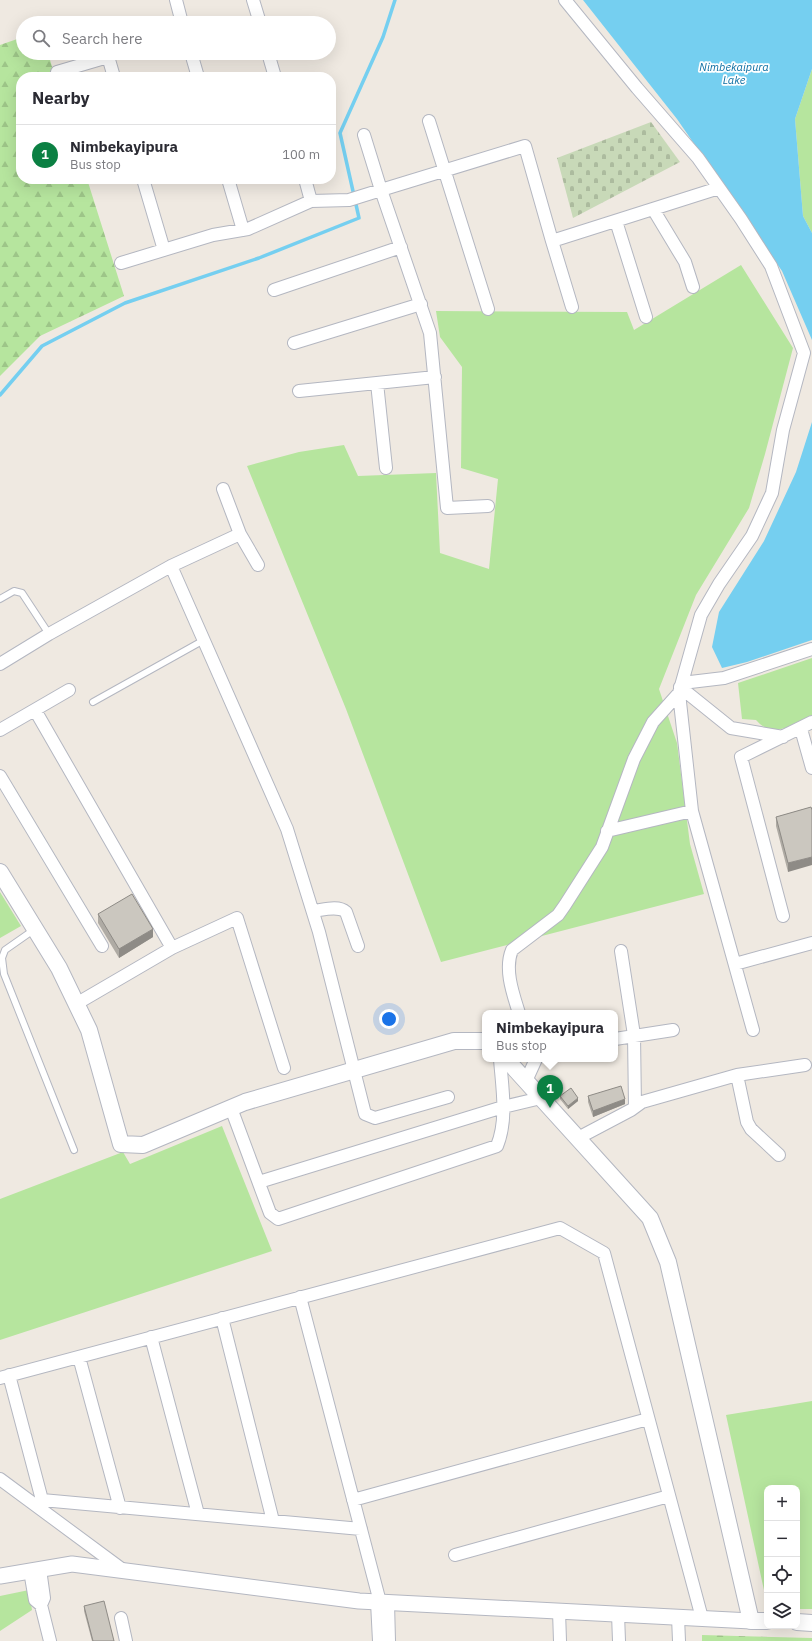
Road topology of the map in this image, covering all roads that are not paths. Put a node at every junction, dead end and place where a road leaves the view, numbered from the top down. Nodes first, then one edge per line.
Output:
1 (176, 0) edge
2 (253, 0) edge
3 (565, 0) edge
4 (180, 16) edge
5 (258, 16) edge
6 (92, 60) edge
7 (109, 60) edge
8 (193, 60) edge
9 (270, 60) edge
10 (57, 72) dead end
11 (112, 72) edge
12 (197, 72) edge
13 (274, 72) edge
14 (429, 120) dead end
15 (364, 135) dead end
16 (444, 171) junction
17 (144, 184) edge
18 (229, 184) edge
19 (306, 184) edge
20 (719, 188) junction
21 (381, 190) junction
22 (311, 201) junction
23 (653, 209) junction
24 (616, 221) junction
25 (243, 230) junction
26 (552, 241) junction
27 (401, 247) junction
28 (164, 250) junction
29 (121, 263) dead end
30 (693, 287) dead end
31 (274, 290) dead end
32 (420, 304) junction
33 (572, 307) dead end
34 (488, 309) dead end
35 (646, 317) dead end
36 (294, 343) dead end
37 (435, 377) junction
38 (376, 383) junction
39 (299, 391) dead end
40 (386, 468) dead end
41 (223, 489) dead end
42 (488, 506) dead end
43 (240, 534) junction
44 (258, 565) dead end
45 (171, 566) junction
46 (0, 599) edge
47 (50, 634) junction
48 (204, 640) junction
49 (812, 650) edge
50 (0, 663) edge
51 (680, 688) junction
52 (69, 690) dead end
53 (93, 702) dead end
54 (35, 710) junction
55 (812, 722) edge
56 (801, 729) junction
57 (0, 730) edge
58 (783, 737) junction
59 (812, 768) edge
60 (0, 776) edge
61 (692, 811) junction
62 (607, 831) junction
63 (0, 872) edge
64 (313, 911) junction
65 (783, 916) dead end
66 (36, 929) junction
67 (812, 943) edge
68 (102, 946) dead end
69 (358, 946) dead end
70 (172, 948) junction
71 (621, 951) dead end
72 (735, 964) junction
73 (76, 1004) junction
74 (518, 1010) edge
75 (673, 1030) dead end
76 (753, 1030) dead end
77 (634, 1035) junction
78 (618, 1038) edge
79 (482, 1041) edge
80 (500, 1062) edge
81 (509, 1062) edge
82 (535, 1062) edge
83 (805, 1065) dead end
84 (284, 1068) dead end
85 (354, 1070) junction
86 (737, 1075) junction
87 (526, 1081) junction
88 (448, 1097) dead end
89 (541, 1098) junction
90 (635, 1106) junction
91 (503, 1107) junction
92 (231, 1108) junction
93 (578, 1138) junction
94 (74, 1150) dead end
95 (779, 1155) dead end
96 (259, 1182) junction
97 (300, 1298) junction
98 (222, 1318) junction
99 (151, 1337) junction
100 (78, 1356) junction
101 (5, 1376) edge
102 (648, 1419) junction
103 (0, 1480) edge
104 (669, 1496) junction
105 (353, 1500) junction
106 (120, 1508) junction
107 (198, 1514) junction
108 (273, 1521) junction
109 (361, 1529) junction
110 (455, 1555) dead end
111 (35, 1570) junction
112 (123, 1570) junction
113 (0, 1576) edge
114 (381, 1602) junction
115 (559, 1611) junction
116 (618, 1614) junction
117 (678, 1617) junction
118 (121, 1618) dead end
119 (702, 1618) junction
120 (751, 1620) junction
121 (764, 1621) edge
122 (800, 1622) edge
123 (812, 1623) edge
124 (50, 1641) edge
125 (126, 1641) edge
126 (384, 1641) edge
127 (560, 1641) edge
128 (619, 1641) edge
129 (679, 1641) edge

1 - 4 street
2 - 5 street
3 - 20 street
6 - 10 street
7 - 11 street
8 - 12 street
9 - 13 street
14 - 16 street
15 - 21 street
16 - 21 street
16 - 26 street
16 - 34 street
17 - 28 street
18 - 25 street
19 - 22 street
20 - 23 street
20 - 51 street
21 - 22 street
21 - 27 street
22 - 25 street
23 - 24 street
23 - 30 street
24 - 26 street
24 - 35 street
25 - 28 street
26 - 33 street
27 - 31 street
27 - 32 street
28 - 29 street
32 - 36 street
32 - 37 street
37 - 38 street
37 - 42 street
38 - 39 street
38 - 40 street
41 - 43 street
43 - 44 street
43 - 45 street
45 - 47 street
45 - 48 street
46 - 47 lane
47 - 50 street
48 - 53 lane
48 - 64 street
49 - 51 street
51 - 58 street
51 - 61 street
51 - 62 street
52 - 54 street
54 - 57 street
54 - 70 street
55 - 56 street
56 - 58 street
56 - 59 street
58 - 65 street
60 - 68 street
61 - 62 street
61 - 72 street
62 - 74 street
63 - 66 main road
64 - 69 street
64 - 85 street
66 - 73 main road
66 - 94 lane
67 - 72 street
70 - 73 street
70 - 84 street
71 - 77 street
72 - 76 street
73 - 92 main road
75 - 77 street
77 - 78 street
77 - 90 street
79 - 85 main road
80 - 91 street
81 - 87 main road
82 - 87 street
83 - 86 street
85 - 88 street
85 - 92 main road
86 - 90 street
86 - 95 street
87 - 89 main road
89 - 91 street
89 - 93 main road
90 - 93 street
91 - 96 street
91 - 96 street
92 - 96 street
93 - 120 main road
97 - 98 street
97 - 102 street
97 - 105 street
98 - 99 street
98 - 108 street
99 - 100 street
99 - 107 street
100 - 101 street
100 - 106 street
101 - 106 street
102 - 104 street
102 - 105 street
103 - 112 street
104 - 110 street
104 - 119 street
105 - 109 street
106 - 107 street
107 - 108 street
108 - 109 street
109 - 114 street
111 - 112 street
111 - 113 street
111 - 124 street
112 - 114 street
114 - 115 street
114 - 126 street
115 - 116 street
115 - 127 street
116 - 117 street
116 - 128 street
117 - 119 street
117 - 129 street
118 - 125 street
119 - 120 street
120 - 121 main road
122 - 123 main road

